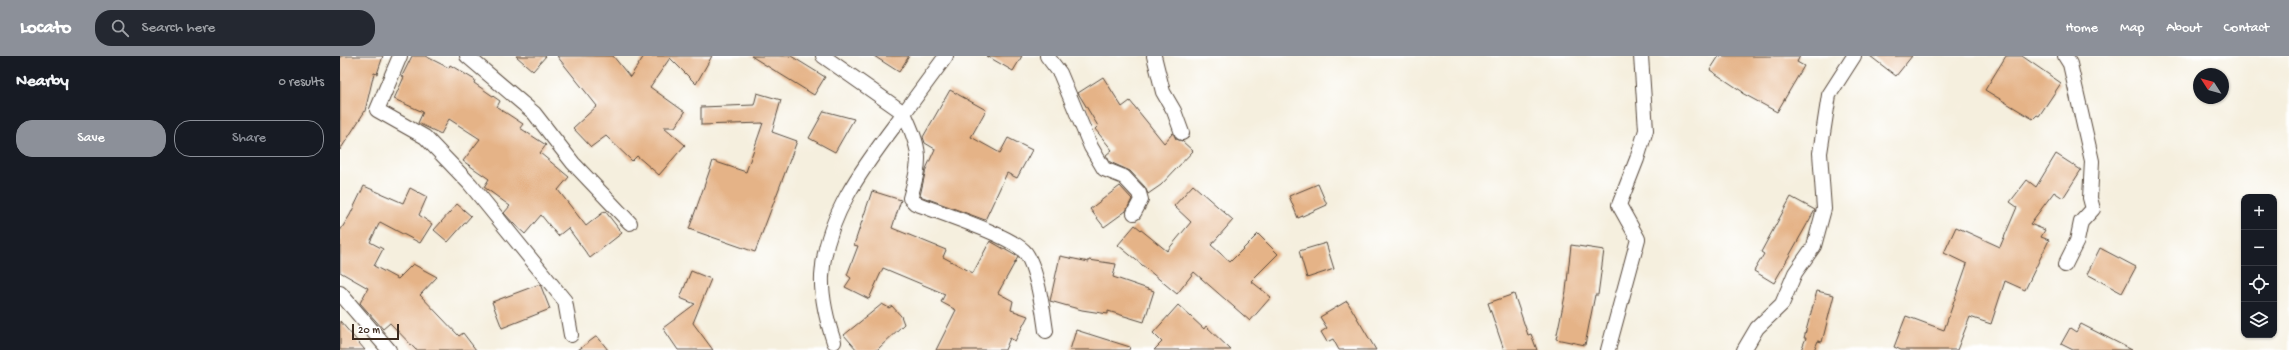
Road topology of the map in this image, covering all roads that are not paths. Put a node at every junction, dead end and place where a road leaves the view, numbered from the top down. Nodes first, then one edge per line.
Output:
1 (400, 56) edge
2 (467, 56) edge
3 (823, 56) edge
4 (946, 56) edge
5 (1047, 56) edge
6 (1154, 56) edge
7 (1641, 56) edge
8 (1854, 56) edge
9 (2065, 56) edge
10 (904, 113) junction
11 (1182, 133) dead end
12 (1134, 213) dead end
13 (630, 223) dead end
14 (2065, 265) dead end
15 (340, 293) edge
16 (1046, 331) dead end
17 (571, 335) dead end
18 (834, 342) dead end
19 (389, 350) edge
20 (1608, 350) edge
21 (1744, 350) edge

1 - 17 street
2 - 13 street
3 - 10 street
4 - 10 street
5 - 12 street
6 - 11 street
7 - 20 street
8 - 21 street
9 - 14 street
10 - 16 street
10 - 18 street
15 - 19 street

